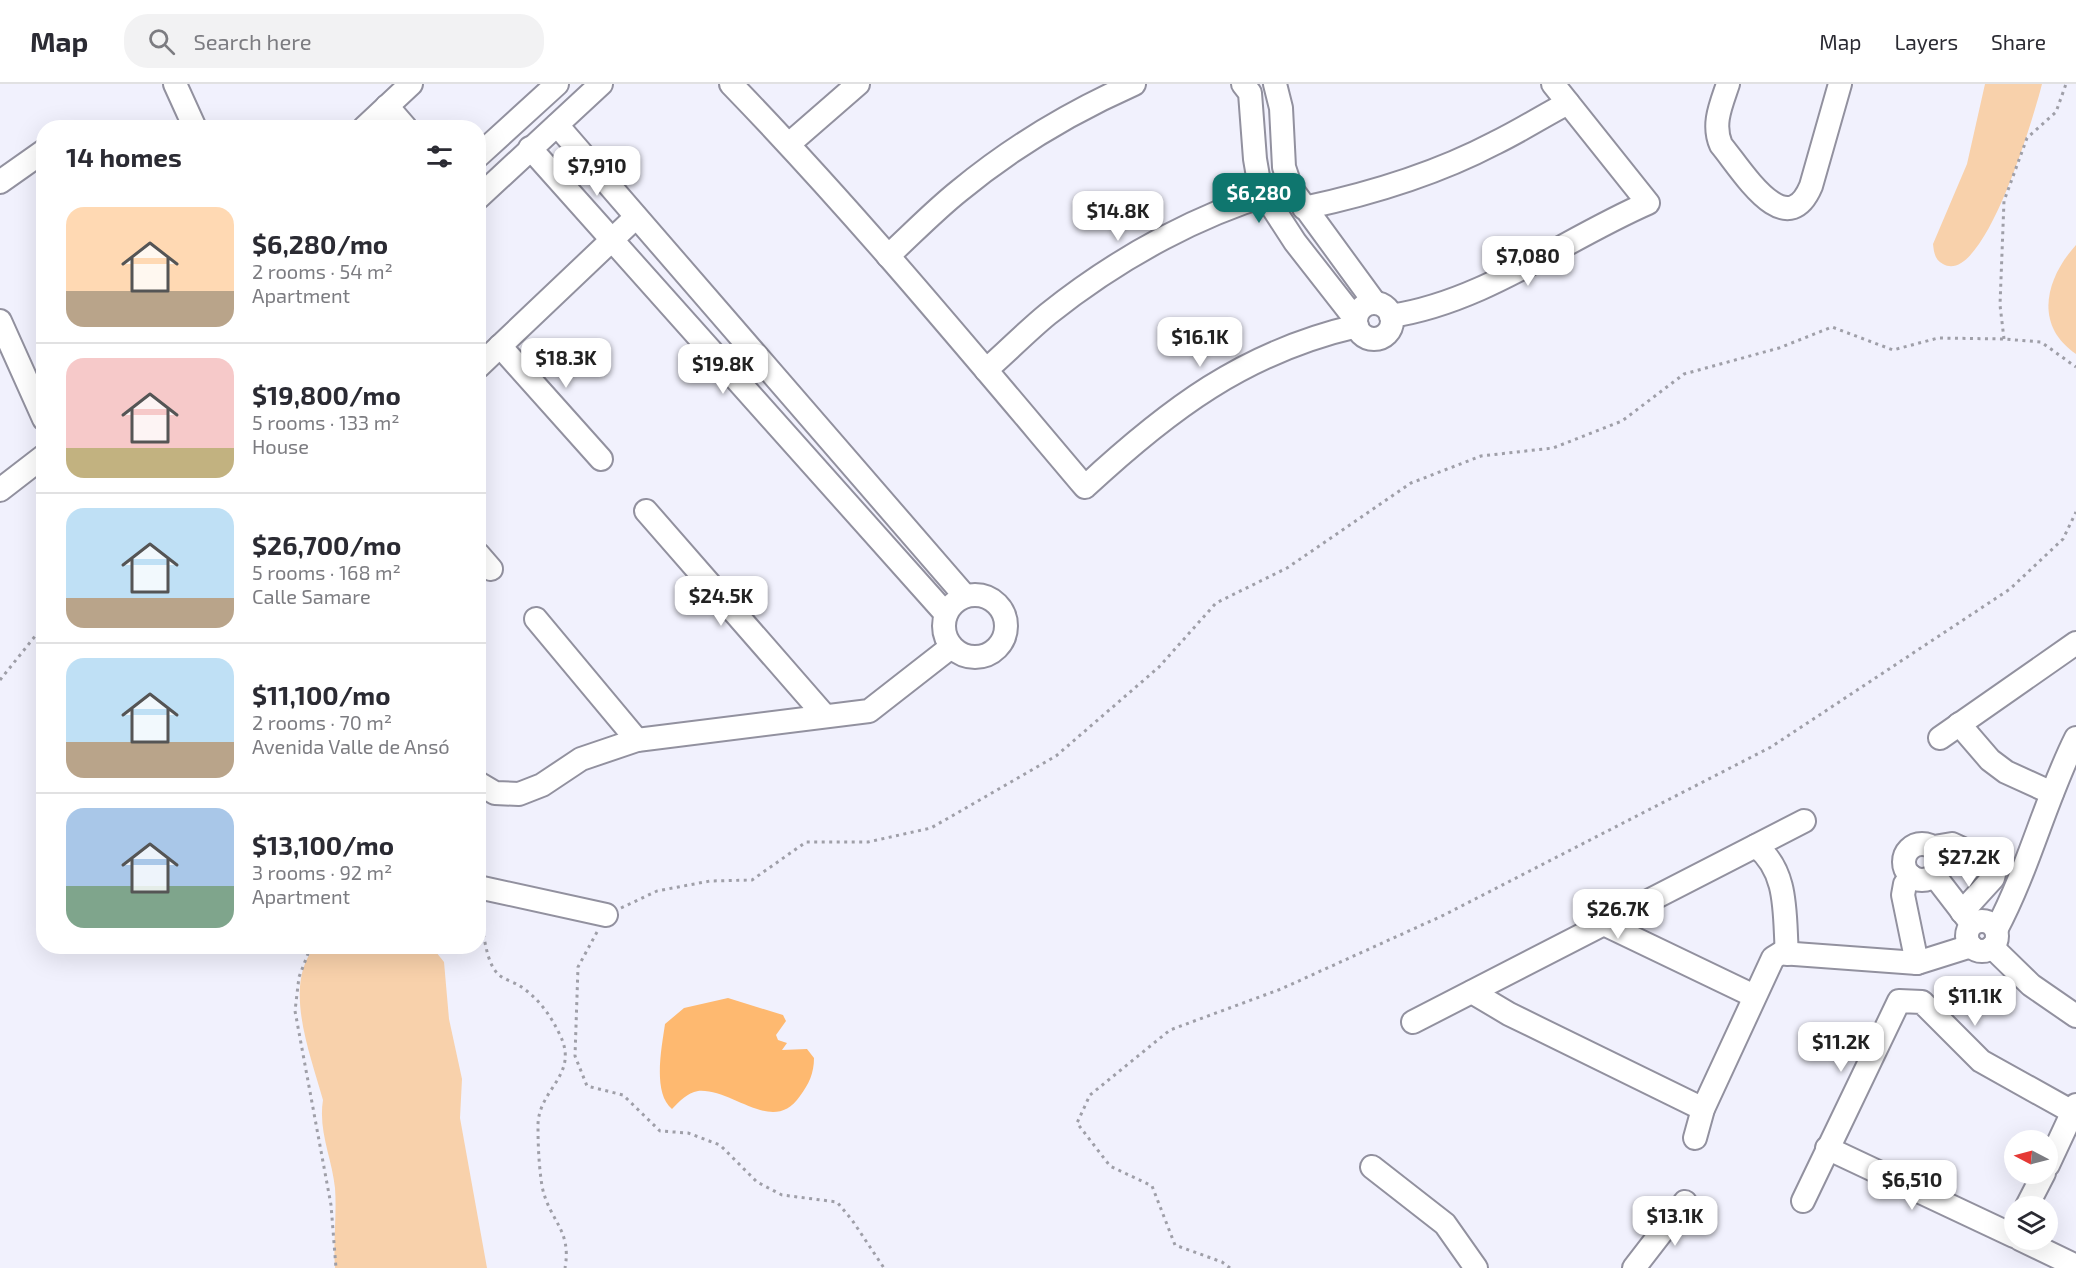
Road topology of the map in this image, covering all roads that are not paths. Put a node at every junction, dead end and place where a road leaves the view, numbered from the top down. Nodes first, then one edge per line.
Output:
1 (175, 84) edge
2 (411, 84) edge
3 (557, 84) edge
4 (601, 84) edge
5 (731, 84) edge
6 (858, 84) edge
7 (1134, 84) edge
8 (1553, 84) edge
9 (1728, 84) edge
10 (1839, 84) edge
11 (1279, 85) edge
12 (1246, 89) edge
13 (1568, 103) junction
14 (387, 106) junction
15 (191, 120) edge
16 (372, 120) edge
17 (399, 120) edge
18 (557, 124) junction
19 (789, 144) junction
20 (530, 148) junction
21 (486, 149) edge
22 (36, 157) edge
23 (596, 171) junction
24 (0, 182) edge
25 (1291, 188) junction
26 (486, 190) edge
27 (571, 194) junction
28 (1264, 195) junction
29 (1304, 208) junction
30 (636, 217) junction
31 (612, 239) junction
32 (888, 256) junction
33 (1383, 310) junction
34 (0, 321) edge
35 (1357, 323) junction
36 (500, 346) junction
37 (486, 359) edge
38 (986, 370) junction
39 (781, 383) junction
40 (36, 401) edge
41 (757, 403) junction
42 (601, 459) dead end
43 (36, 462) edge
44 (0, 490) edge
45 (646, 512) dead end
46 (965, 596) junction
47 (946, 614) junction
48 (536, 619) dead end
49 (2076, 643) edge
50 (951, 648) junction
51 (825, 716) junction
52 (1959, 724) junction
53 (1940, 738) dead end
54 (2076, 738) edge
55 (637, 740) junction
56 (486, 788) edge
57 (2052, 793) junction
58 (1804, 821) dead end
59 (1756, 846) junction
60 (1934, 847) junction
61 (1934, 875) junction
62 (1911, 876) junction
63 (486, 889) edge
64 (606, 915) road end
65 (1604, 924) junction
66 (1978, 932) junction
67 (1787, 954) junction
68 (1917, 963) junction
69 (1472, 992) junction
70 (1754, 996) junction
71 (2076, 1016) edge
72 (1413, 1022) dead end
73 (1703, 1109) junction
74 (2075, 1111) edge
75 (1695, 1138) dead end
76 (2058, 1145) edge
77 (1827, 1148) junction
78 (1372, 1167) dead end
79 (1803, 1201) dead end
80 (1685, 1202) dead end
81 (2004, 1231) edge
82 (2043, 1250) edge
83 (2076, 1266) edge
84 (1476, 1268) edge
85 (1634, 1268) edge

1 - 15 street
2 - 14 street
3 - 21 street
4 - 18 street
5 - 19 street
6 - 19 street
7 - 32 street
8 - 13 street
9 - 10 street
11 - 12 street
11 - 25 street
12 - 28 street
13 - 29 street
13 - 33 street
14 - 16 street
14 - 17 street
18 - 20 street
18 - 23 street
19 - 32 street
20 - 26 street
20 - 27 street
22 - 24 street
23 - 27 street
23 - 30 street
25 - 28 street
25 - 29 street
27 - 31 street
28 - 35 street
28 - 38 street
29 - 33 street
30 - 31 street
30 - 39 street
31 - 36 street
31 - 41 street
32 - 38 street
33 - 35 street
33 - 35 street
34 - 40 street
35 - 38 street
36 - 37 street
36 - 42 street
39 - 41 street
39 - 46 street
41 - 47 street
43 - 44 street
45 - 51 street
46 - 47 street
46 - 50 street
47 - 50 street
48 - 55 street
49 - 52 street
50 - 51 street
51 - 55 street
52 - 53 street
52 - 57 street
54 - 57 street
55 - 56 street
57 - 66 street
58 - 59 street
59 - 65 street
59 - 67 street
60 - 61 street
60 - 62 street
60 - 66 street
61 - 62 street
61 - 66 street
62 - 68 street
63 - 64 street
65 - 69 street
65 - 70 street
66 - 68 street
66 - 71 street
67 - 68 street
67 - 70 street
69 - 72 street
69 - 73 street
70 - 73 street
73 - 75 street
74 - 76 street
74 - 77 street
77 - 79 street
77 - 81 street
78 - 84 street
80 - 85 street
82 - 83 street

